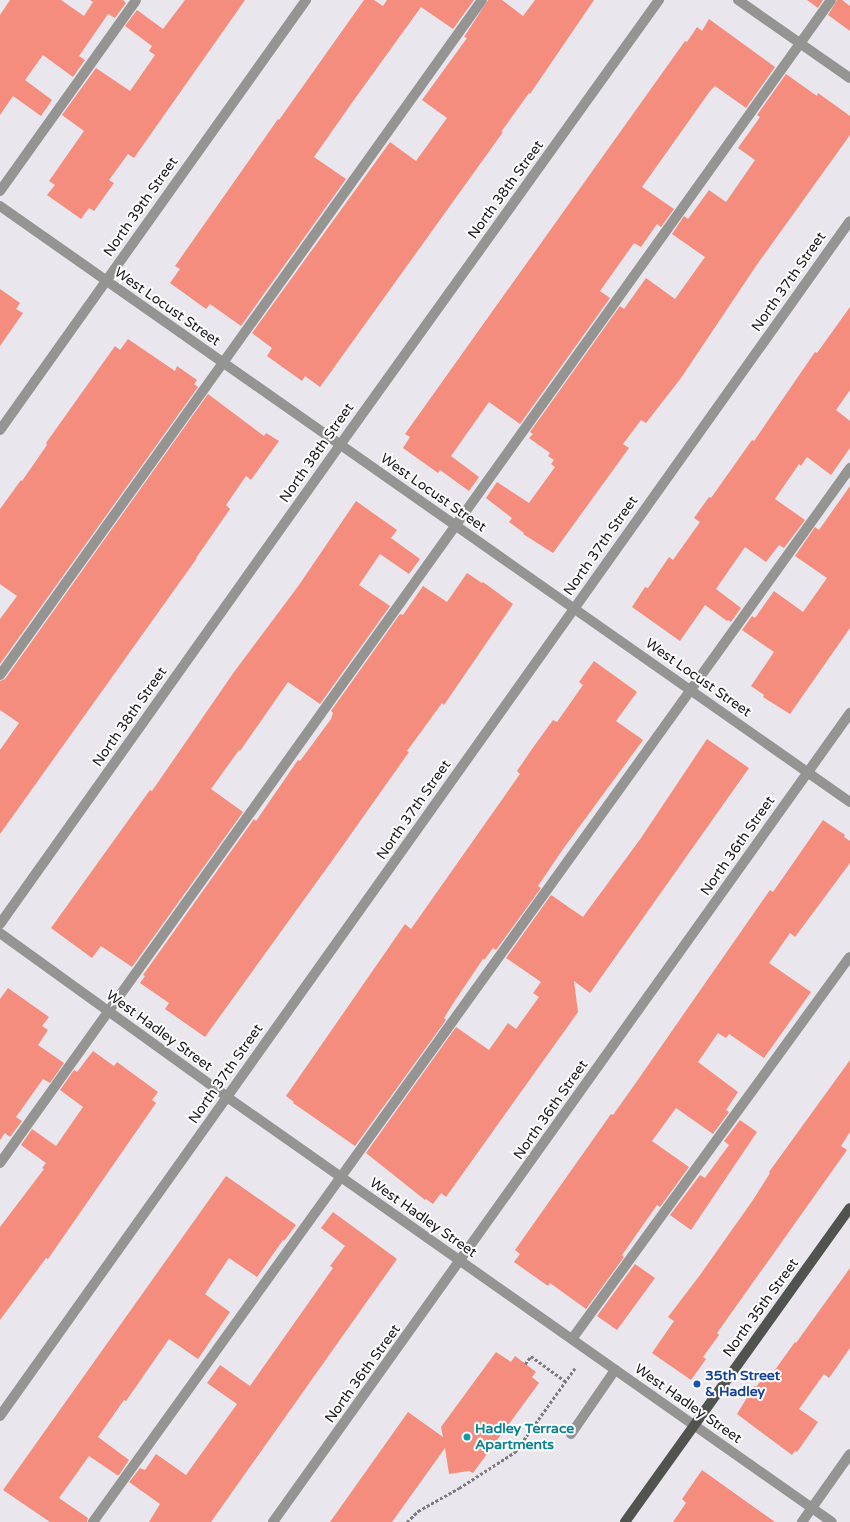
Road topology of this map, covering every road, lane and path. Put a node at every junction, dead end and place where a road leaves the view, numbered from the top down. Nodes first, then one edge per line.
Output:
1 (136, 0) edge
2 (306, 0) edge
3 (482, 0) edge
4 (659, 0) edge
5 (738, 0) edge
6 (830, 0) edge
7 (800, 43) junction
8 (850, 78) edge
9 (0, 191) edge
10 (0, 206) edge
11 (850, 221) edge
12 (106, 281) junction
13 (222, 363) junction
14 (0, 430) edge
15 (340, 445) junction
16 (850, 468) edge
17 (456, 527) junction
18 (574, 609) junction
19 (0, 675) edge
20 (691, 690) junction
21 (850, 713) edge
22 (808, 772) junction
23 (850, 802) edge
24 (0, 924) edge
25 (0, 933) edge
26 (850, 957) edge
27 (108, 1012) junction
28 (227, 1097) junction
29 (0, 1163) edge
30 (341, 1177) junction
31 (850, 1208) edge
32 (460, 1262) junction
33 (572, 1339) junction
34 (525, 1364) dead end
35 (575, 1368) dead end
36 (615, 1370) junction
37 (565, 1381) junction
38 (0, 1416) edge
39 (695, 1424) junction
40 (571, 1434) dead end
41 (850, 1454) edge
42 (812, 1508) junction
43 (94, 1522) edge
44 (273, 1522) edge
45 (407, 1522) edge
46 (625, 1522) edge
47 (802, 1522) edge
48 (832, 1522) edge

1 - 9 street
2 - 12 street, North 39th Street
3 - 13 street
4 - 15 street, North 38th Street
5 - 7 street
6 - 7 street
7 - 8 street
7 - 17 street
10 - 12 street, West Locust Street
11 - 18 street, North 37th Street
12 - 13 street, West Locust Street
12 - 14 street, North 39th Street
13 - 15 street, West Locust Street
13 - 19 street
15 - 17 street, West Locust Street
15 - 24 street, North 38th Street
16 - 20 street
17 - 18 street, West Locust Street
17 - 27 street
18 - 20 street, West Locust Street
18 - 28 street, North 37th Street
20 - 22 street, West Locust Street
20 - 30 street
21 - 22 street, North 36th Street
22 - 23 street, West Locust Street
22 - 32 street, North 36th Street
25 - 27 street, West Hadley Street
26 - 33 street
27 - 28 street, West Hadley Street
27 - 29 street
28 - 30 street, West Hadley Street
28 - 38 street, North 37th Street
30 - 32 street, West Hadley Street
30 - 43 street
31 - 39 main road, North 35th Street
32 - 33 street, West Hadley Street
32 - 44 street, North 36th Street
33 - 36 street, West Hadley Street
34 - 37 path
35 - 37 path
36 - 39 street, West Hadley Street
36 - 40 street
37 - 45 path
39 - 42 street, West Hadley Street
39 - 46 main road, North 35th Street
41 - 42 street
42 - 47 street
42 - 48 street, West Hadley Street

